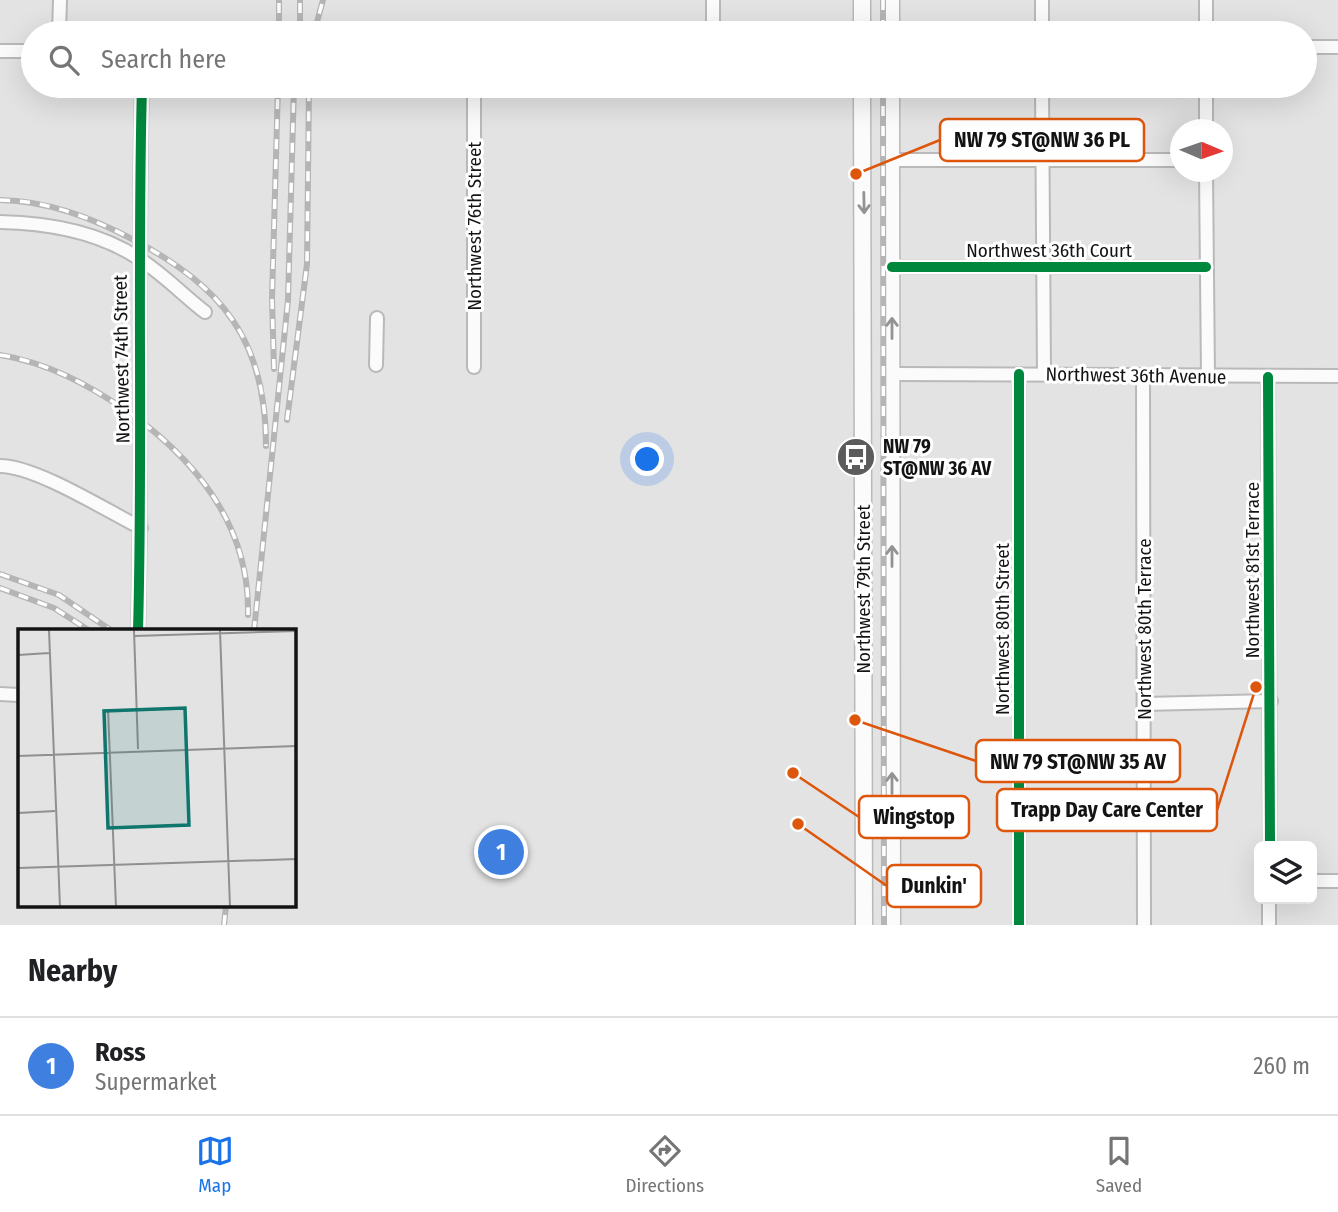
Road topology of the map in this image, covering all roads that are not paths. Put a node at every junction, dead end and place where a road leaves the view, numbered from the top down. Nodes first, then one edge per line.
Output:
1 (60, 0) edge
2 (713, 0) edge
3 (862, 0) edge
4 (891, 0) edge
5 (1042, 0) edge
6 (1206, 0) edge
7 (59, 21) edge
8 (713, 21) edge
9 (862, 21) edge
10 (891, 21) edge
11 (1042, 21) edge
12 (1206, 21) edge
13 (1317, 47) edge
14 (1338, 47) edge
15 (0, 51) edge
16 (21, 51) edge
17 (142, 98) edge
18 (474, 98) edge
19 (862, 98) edge
20 (891, 98) edge
21 (1042, 98) edge
22 (1206, 98) edge
23 (1206, 119) edge
24 (1042, 159) junction
25 (891, 160) junction
26 (1170, 160) edge
27 (1206, 182) edge
28 (0, 222) edge
29 (138, 258) junction
30 (892, 267) junction
31 (1206, 267) junction
32 (1043, 268) junction
33 (205, 312) dead end
34 (377, 318) dead end
35 (376, 365) dead end
36 (474, 367) dead end
37 (892, 374) junction
38 (1019, 374) junction
39 (1044, 374) junction
40 (1143, 375) junction
41 (1208, 376) junction
42 (1338, 376) edge
43 (1268, 377) junction
44 (0, 466) edge
45 (141, 528) junction
46 (138, 629) edge
47 (0, 694) edge
48 (18, 695) edge
49 (1271, 701) junction
50 (1144, 704) junction
51 (1270, 841) edge
52 (1317, 881) edge
53 (1338, 881) edge
54 (1269, 904) edge
55 (864, 925) edge
56 (892, 925) edge
57 (1019, 925) edge
58 (1144, 925) edge
59 (1269, 925) edge

1 - 7 street
2 - 8 street
3 - 9 main road
4 - 10 main road
5 - 11 street
6 - 12 street
13 - 14 street
15 - 16 street
17 - 29 street, Northwest 74th Street
18 - 36 street, Northwest 76th Street
19 -> 55 main road, Northwest 79th Street
20 - 25 main road, Northwest 79th Street
21 - 24 street
22 - 23 street
24 - 25 street
24 - 26 street
24 - 32 street
25 - 30 main road, Northwest 79th Street
27 - 31 street
28 - 29 street
29 - 33 street
29 - 45 street, Northwest 74th Street
30 - 32 street, Northwest 36th Court
37 -> 30 main road, Northwest 79th Street
31 - 32 street, Northwest 36th Court
31 - 41 street
32 - 39 street
34 - 35 street
37 - 38 street, Northwest 36th Avenue
56 -> 37 main road, Northwest 79th Street
38 - 39 street, Northwest 36th Avenue
38 - 57 street, Northwest 80th Street
39 - 40 street, Northwest 36th Avenue
40 - 41 street, Northwest 36th Avenue
40 - 50 street, Northwest 80th Terrace
41 - 43 street, Northwest 36th Avenue
42 - 43 street, Northwest 36th Avenue
43 - 49 street, Northwest 81st Terrace
44 - 45 street
45 - 46 street, Northwest 74th Street
47 - 48 street
49 - 50 street
49 - 51 street, Northwest 81st Terrace
50 - 58 street, Northwest 80th Terrace
52 - 53 street
54 - 59 street

